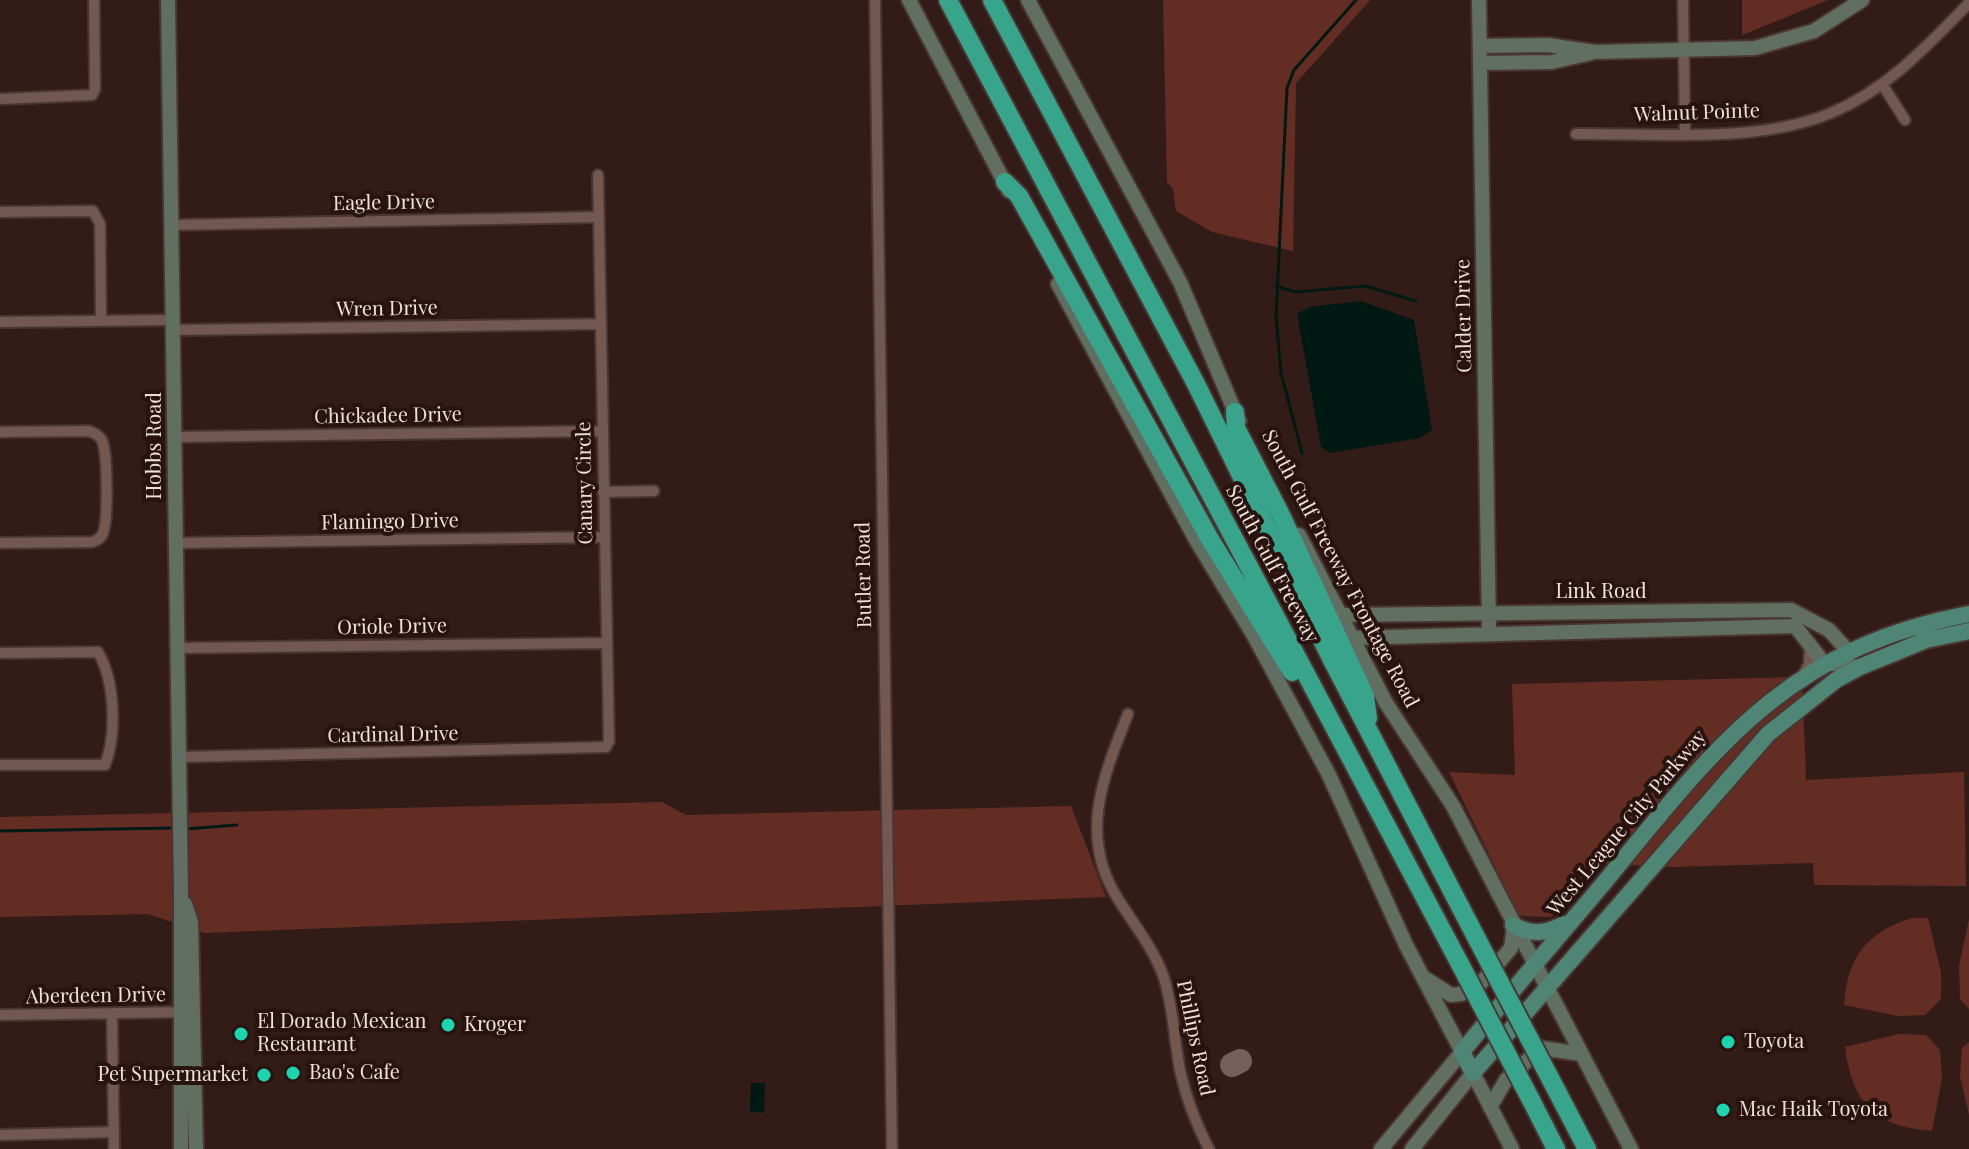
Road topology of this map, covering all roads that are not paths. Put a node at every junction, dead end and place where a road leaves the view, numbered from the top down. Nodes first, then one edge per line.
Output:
1 (94, 0) edge
2 (168, 0) edge
3 (875, 0) edge
4 (909, 0) edge
5 (948, 0) edge
6 (992, 0) edge
7 (1028, 0) edge
8 (1479, 0) edge
9 (1683, 0) edge
10 (1862, 0) edge
11 (1969, 3) edge
12 (1480, 46) junction
13 (1684, 51) junction
14 (1595, 52) junction
15 (1480, 63) junction
16 (1882, 84) junction
17 (0, 99) edge
18 (1905, 120) dead end
19 (1685, 133) junction
20 (1576, 134) dead end
21 (598, 175) dead end
22 (1005, 182) junction
23 (0, 212) edge
24 (598, 217) junction
25 (171, 225) junction
26 (101, 320) junction
27 (0, 322) edge
28 (600, 324) junction
29 (174, 325) junction
30 (1235, 412) junction
31 (602, 431) junction
32 (0, 432) edge
33 (175, 437) junction
34 (654, 491) dead end
35 (603, 492) junction
36 (605, 537) junction
37 (0, 543) edge
38 (176, 543) junction
39 (1489, 611) junction
40 (1614, 611) junction
41 (1969, 614) edge
42 (1341, 615) junction
43 (1614, 628) junction
44 (1489, 631) junction
45 (1969, 631) edge
46 (1352, 638) junction
47 (1810, 642) junction
48 (607, 643) junction
49 (178, 648) junction
50 (1847, 650) junction
51 (0, 653) edge
52 (1824, 663) junction
53 (1860, 667) junction
54 (1802, 677) junction
55 (1326, 712) junction
56 (1128, 714) dead end
57 (1370, 732) junction
58 (606, 747) joint
59 (179, 757) junction
60 (0, 765) edge
61 (1572, 919) junction
62 (1514, 926) junction
63 (1533, 964) junction
64 (1423, 976) junction
65 (1546, 990) junction
66 (186, 1012) junction
67 (0, 1015) edge
68 (112, 1015) junction
69 (1462, 1052) junction
70 (1581, 1054) junction
71 (1473, 1073) junction
72 (1490, 1107) junction
73 (114, 1132) junction
74 (0, 1135) edge
75 (114, 1149) edge
76 (181, 1149) edge
77 (196, 1149) edge
78 (892, 1149) edge
79 (1209, 1149) edge
80 (1381, 1149) edge
81 (1412, 1149) edge
82 (1512, 1149) edge
83 (1556, 1149) edge
84 (1587, 1149) edge
85 (1631, 1149) edge

1 - 17 street
2 - 25 street, Hobbs Road
3 - 78 street, Butler Road
4 - 22 street
5 - 55 highway, South Gulf Freeway
6 - 57 highway, South Gulf Freeway
7 - 30 street, South Gulf Freeway Frontage Road
8 - 12 street, Calder Drive
9 - 13 street
10 - 13 street
11 - 16 street, Walnut Pointe
12 - 14 street
12 - 15 street, Calder Drive
13 - 14 street
13 - 19 street
14 - 15 street
15 - 39 street, Calder Drive
16 - 18 street
16 - 19 street, Walnut Pointe
19 - 20 street, Walnut Pointe
21 - 24 street, Canary Circle
22 - 55 highway
22 - 64 street
23 - 26 street
24 - 25 street, Eagle Drive
24 - 28 street, Canary Circle
25 - 29 street, Hobbs Road
26 - 27 street, Wren Drive
26 - 29 street, Wren Drive
28 - 29 street, Wren Drive
28 - 31 street, Canary Circle
29 - 33 street, Hobbs Road
30 - 42 street, South Gulf Freeway Frontage Road
30 - 57 highway
31 - 33 street, Chickadee Drive
31 - 35 street, Canary Circle
32 - 37 street
33 - 38 street, Hobbs Road
34 - 35 street
35 - 36 street, Canary Circle
36 - 38 street, Flamingo Drive
36 - 48 street, Canary Circle
38 - 49 street, Hobbs Road
39 - 40 street, Link Road
39 - 42 street, Link Road
39 - 44 street, Calder Drive
40 - 43 street
40 - 50 street, Link Road
41 - 50 main road, West League City Parkway
42 - 46 street, South Gulf Freeway Frontage Road
43 - 44 street, Link Road
43 - 47 street, Link Road
44 - 46 street, Link Road
45 - 53 main road
46 - 62 street, South Gulf Freeway Frontage Road
47 - 52 street
47 - 54 street
48 - 49 street, Oriole Drive
48 - 58 street, Canary Circle
49 - 59 street, Hobbs Road
50 - 52 main road, West League City Parkway
51 - 60 street
52 - 53 street
52 - 54 main road, West League City Parkway
53 - 65 main road
54 - 61 main road, West League City Parkway
55 - 83 highway, South Gulf Freeway, bridge
56 - 79 street, Phillips Road
57 - 84 highway, South Gulf Freeway, bridge
58 - 59 street, Cardinal Drive
59 - 66 street, Hobbs Road
61 - 62 main road
61 - 63 main road, West League City Parkway
62 - 63 street, South Gulf Freeway Frontage Road
62 - 64 street
63 - 65 street, South Gulf Freeway Frontage Road
63 - 69 main road, West League City Parkway
64 - 69 street
65 - 70 street, South Gulf Freeway Frontage Road
65 - 71 main road
66 - 68 street, Aberdeen Drive
66 - 76 street, Hobbs Road
66 - 77 street, Hobbs Road
67 - 68 street, Aberdeen Drive
68 - 73 street
69 - 71 main road
69 - 80 street, West League City Parkway
70 - 72 street
70 - 85 street, South Gulf Freeway Frontage Road
71 - 72 street
71 - 81 street
72 - 82 street
73 - 74 street
73 - 75 street

